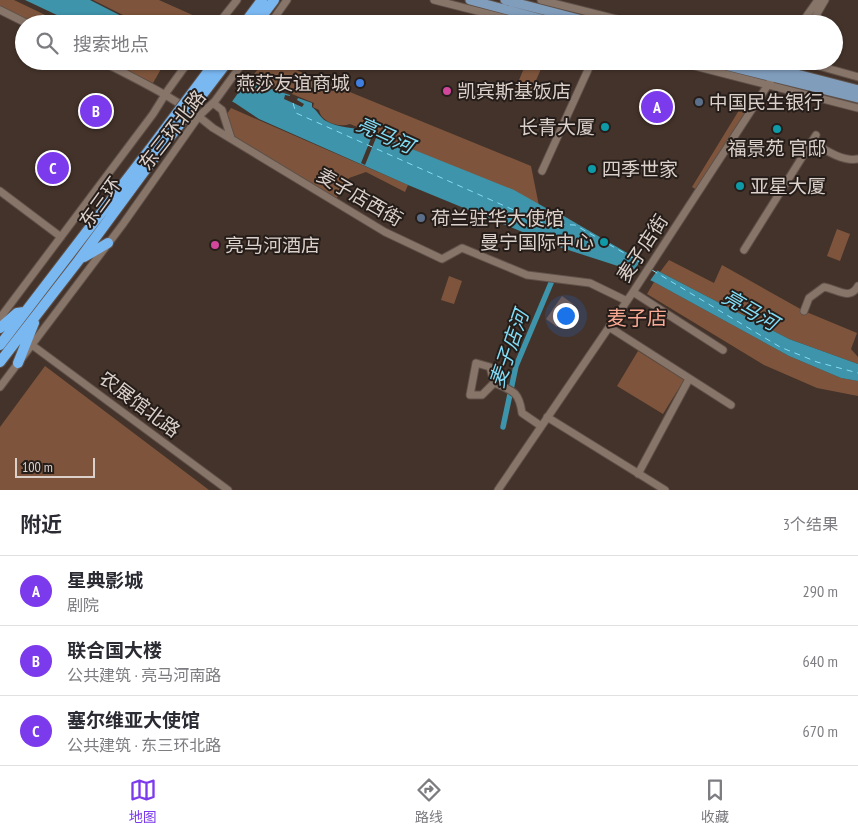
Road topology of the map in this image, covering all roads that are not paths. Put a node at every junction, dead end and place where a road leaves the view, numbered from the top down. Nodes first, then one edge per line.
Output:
1 (237, 0) edge
2 (262, 0) edge
3 (276, 0) edge
4 (287, 0) edge
5 (434, 0) edge
6 (470, 0) edge
7 (506, 0) edge
8 (541, 0) edge
9 (818, 0) edge
10 (825, 0) edge
11 (0, 10) edge
12 (227, 15) edge
13 (251, 15) edge
14 (264, 15) edge
15 (267, 15) edge
16 (276, 15) edge
17 (493, 15) edge
18 (526, 15) edge
19 (564, 15) edge
20 (600, 15) edge
21 (807, 15) edge
22 (816, 15) edge
23 (15, 18) edge
24 (118, 70) edge
25 (182, 70) edge
26 (210, 70) edge
27 (220, 70) edge
28 (239, 70) edge
29 (588, 70) edge
30 (708, 70) edge
31 (775, 70) edge
32 (778, 70) edge
33 (779, 70) edge
34 (833, 70) edge
35 (858, 77) edge
36 (768, 86) junction
37 (858, 90) edge
38 (165, 95) junction
39 (858, 98) edge
40 (214, 102) junction
41 (858, 108) edge
42 (200, 116) junction
43 (231, 138) junction
44 (153, 151) junction
45 (858, 159) edge
46 (542, 172) dead end
47 (0, 191) edge
48 (61, 237) junction
49 (108, 243) junction
50 (744, 250) dead end
51 (79, 260) junction
52 (858, 286) edge
53 (633, 292) junction
54 (627, 300) junction
55 (39, 311) junction
56 (804, 311) dead end
57 (25, 312) junction
58 (0, 318) edge
59 (609, 327) junction
60 (0, 328) edge
61 (0, 345) edge
62 (32, 345) junction
63 (723, 350) dead end
64 (0, 362) edge
65 (18, 363) junction
66 (689, 379) junction
67 (494, 384) junction
68 (0, 387) edge
69 (731, 406) dead end
70 (547, 417) junction
71 (541, 426) junction
72 (638, 474) junction
73 (499, 487) edge
74 (228, 490) edge
75 (665, 490) edge

1 - 12 street
2 - 13 highway
3 - 14 highway
3 - 15 street
4 - 16 street
5 - 17 street
6 - 18 main road
7 - 19 main road
8 - 20 street
9 - 21 street
10 - 22 street
11 - 23 street
24 - 38 street, 麦子店西街
25 - 38 street, 东三环北路
26 - 44 highway, 东三环, bridge
27 - 44 highway, 东三环, bridge
28 - 40 street, 东三环北路
29 - 46 street
30 - 36 street
31 - 36 street, 麦子店街
32 - 39 main road
33 - 37 main road
34 - 35 street
36 - 41 street
36 - 53 street, 麦子店街
38 - 42 street, 麦子店西街
38 - 48 street, 东三环北路
40 - 42 street, 东三环北路
40 - 43 street
42 - 43 street, 麦子店西街
42 - 49 street, 东三环北路
43 - 54 street, 麦子店西街
44 - 51 highway, 东三环
44 - 57 highway, 东三环
45 - 50 street
47 - 48 street
48 - 58 street, 东三环北路
49 - 51 highway
49 - 62 street, 东三环北路
51 - 55 highway, 东三环
52 - 56 street
53 - 54 street, 麦子店街
53 - 63 street
54 - 59 street, 麦子店街
55 - 64 highway, 东三环
55 - 65 highway
57 - 60 highway
57 - 61 highway, 东三环
59 - 66 street
59 - 70 street, 麦子店街
62 - 65 street, 东三环北路
62 - 74 street, 农展馆北路
65 - 68 street, 东三环北路
66 - 69 street
66 - 72 street
67 - 67 street
67 - 71 street
70 - 71 street, 麦子店街
70 - 72 street
71 - 73 street, 麦子店街
72 - 75 street

